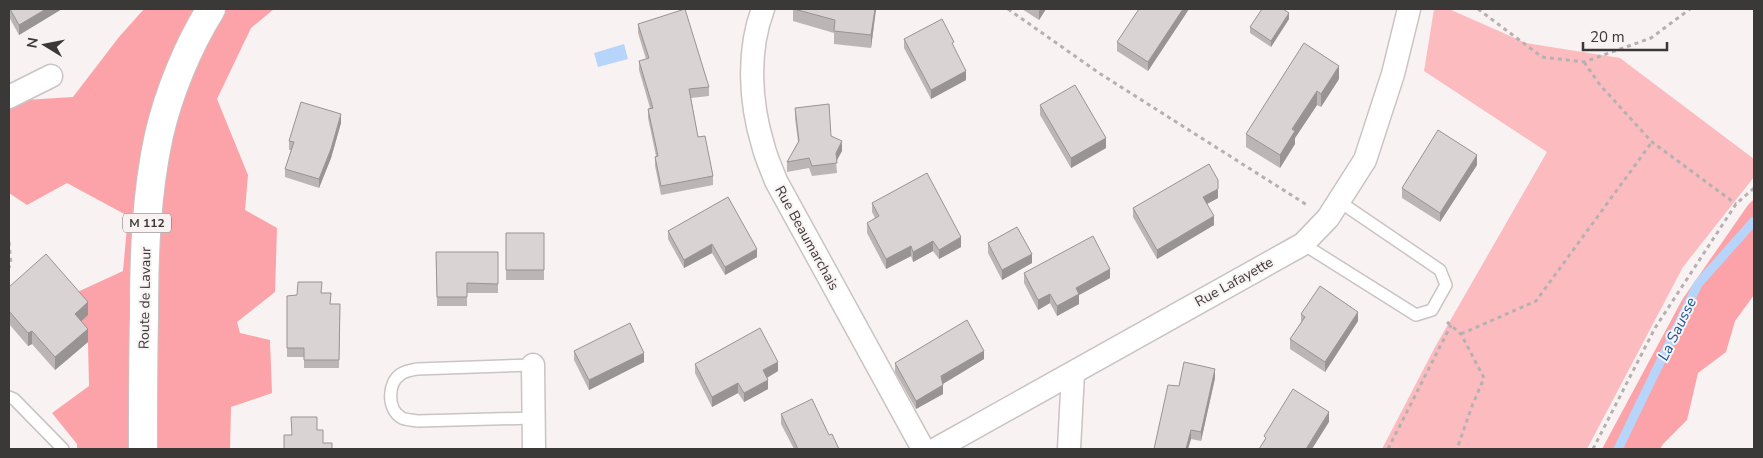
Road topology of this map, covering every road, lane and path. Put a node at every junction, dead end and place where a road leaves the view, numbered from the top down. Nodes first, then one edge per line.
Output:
1 (211, 9) edge
2 (763, 9) edge
3 (1008, 9) edge
4 (1409, 9) edge
5 (1478, 9) edge
6 (1690, 9) edge
7 (1584, 62) junction
8 (51, 76) dead end
9 (9, 97) edge
10 (1652, 142) junction
11 (1754, 188) edge
12 (1736, 204) junction
13 (1334, 210) junction
14 (9, 242) edge
15 (1303, 244) junction
16 (9, 267) edge
17 (1432, 310) junction
18 (1451, 324) junction
19 (1461, 334) junction
20 (533, 365) joint
21 (1073, 373) junction
22 (9, 397) edge
23 (534, 418) junction
24 (64, 449) edge
25 (143, 449) edge
26 (534, 449) edge
27 (923, 449) edge
28 (936, 449) edge
29 (1068, 449) edge
30 (1388, 449) edge
31 (1457, 449) edge
32 (1593, 449) edge

1 - 25 main road, Route de Lavaur / M 112
2 - 27 street, Rue Beaumarchais
3 - 13 path
4 - 13 street, Rue Lafayette
5 - 7 path
6 - 7 path
7 - 10 path
8 - 9 street
10 - 12 path
10 - 19 path
11 - 12 path
12 - 32 path
13 - 15 street, Rue Lafayette
13 - 17 lane
14 - 16 path
15 - 17 lane
15 - 21 street, Rue Lafayette
17 - 18 path
18 - 19 path
18 - 30 path
19 - 31 path
20 - 23 street
20 - 23 lane
21 - 28 street, Rue Lafayette
21 - 29 street
22 - 24 lane
23 - 26 street

